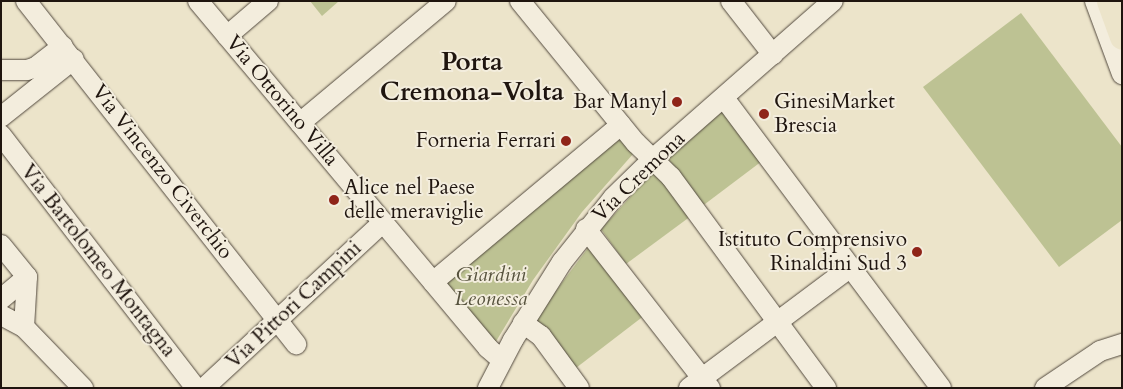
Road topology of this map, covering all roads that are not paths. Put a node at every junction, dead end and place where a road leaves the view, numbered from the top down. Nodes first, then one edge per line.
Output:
1 (26, 1) edge
2 (198, 1) edge
3 (268, 1) edge
4 (446, 1) edge
5 (520, 1) edge
6 (731, 1) edge
7 (833, 1) edge
8 (1095, 1) edge
9 (1109, 1) edge
10 (227, 36) junction
11 (1122, 37) edge
12 (69, 53) junction
13 (774, 55) junction
14 (1, 70) edge
15 (1122, 74) edge
16 (724, 98) junction
17 (1, 117) edge
18 (300, 123) junction
19 (622, 125) junction
20 (1, 135) edge
21 (654, 158) junction
22 (383, 222) junction
23 (586, 229) junction
24 (1, 245) edge
25 (851, 267) junction
26 (27, 277) junction
27 (433, 282) junction
28 (1, 300) edge
29 (1, 315) edge
30 (278, 320) junction
31 (778, 322) junction
32 (523, 323) junction
33 (24, 327) junction
34 (296, 344) dead end
35 (1122, 344) edge
36 (502, 360) junction
37 (700, 384) edge
38 (937, 386) edge
39 (83, 388) edge
40 (196, 388) edge
41 (204, 388) edge
42 (488, 388) edge
43 (579, 388) edge
44 (826, 388) edge
45 (1045, 388) edge

1 - 12 street, Via Vincenzo Civerchio
2 - 10 street, Via Ottorino Villa
3 - 10 street
4 - 18 street
5 - 19 street
6 - 13 street
7 - 13 street, Via Cremona
8 - 15 street
9 - 11 main road
10 - 18 street, Via Ottorino Villa
12 - 14 street
12 - 17 street
12 - 30 street, Via Vincenzo Civerchio
13 - 16 street, Via Cremona
16 - 21 street, Via Cremona
16 - 25 street
18 - 22 street, Via Ottorino Villa
19 - 21 street
19 - 27 street
20 - 40 street, Via Bartolomeo Montagna
21 - 23 street, Via Cremona
21 - 31 street
22 - 27 street, Via Ottorino Villa
22 - 30 street, Via Pittori Campini
23 - 32 street, Via Cremona
23 - 37 street
24 - 26 street
25 - 31 street
25 - 38 street
26 - 28 street
26 - 33 street
27 - 36 street, Via Ottorino Villa
29 - 33 street
30 - 34 street, Via Vincenzo Civerchio
30 - 41 street, Via Pittori Campini
31 - 37 street
31 - 44 street
32 - 36 street, Via Cremona
32 - 43 street
33 - 39 street
35 - 45 street
36 - 42 street, Via Cremona

